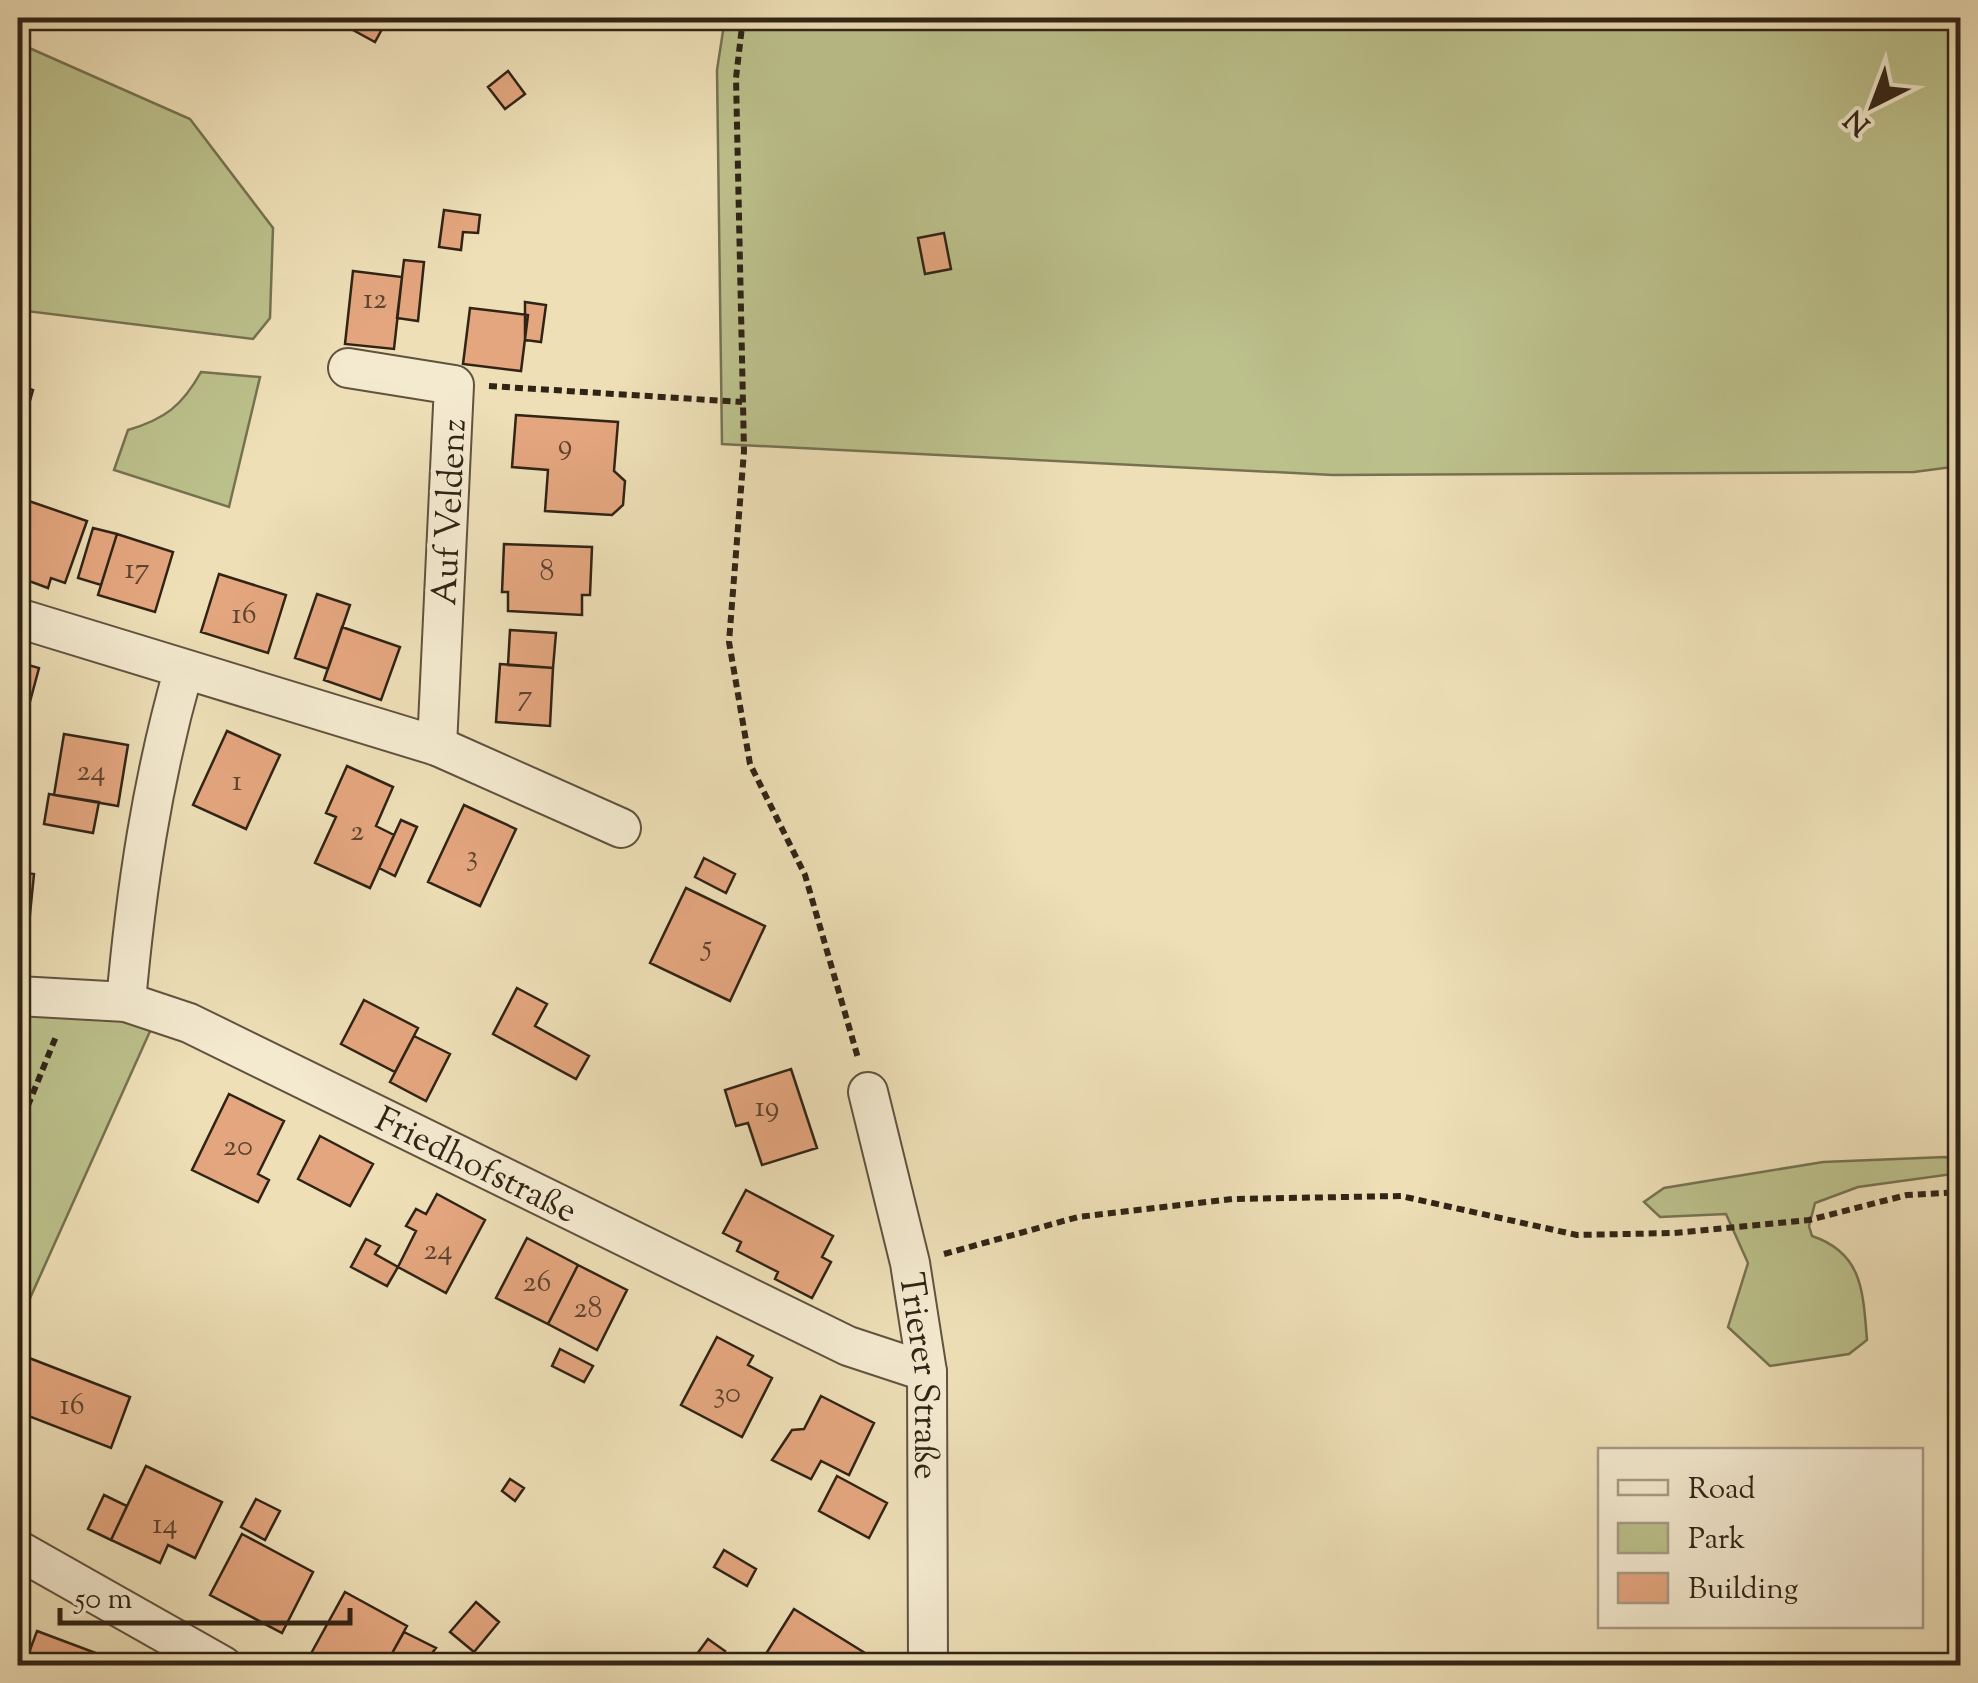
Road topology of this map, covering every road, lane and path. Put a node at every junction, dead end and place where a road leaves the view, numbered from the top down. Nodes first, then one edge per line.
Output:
1 (743, 18) edge
2 (348, 368) dead end
3 (454, 385) junction
4 (742, 402) junction
5 (18, 618) edge
6 (182, 672) junction
7 (437, 746) junction
8 (621, 828) dead end
9 (18, 996) edge
10 (73, 996) junction
11 (126, 1002) junction
12 (868, 1092) joint
13 (18, 1130) edge
14 (1960, 1192) edge
15 (910, 1263) junction
16 (927, 1372) junction
17 (18, 1550) edge
18 (223, 1666) edge
19 (928, 1666) edge

1 - 4 path
2 - 3 street, Auf Veldenz
3 - 4 path
3 - 7 street, Auf Veldenz
4 - 12 path
5 - 6 street
6 - 7 street
6 - 11 street
7 - 8 street
9 - 10 street, Friedhofstraße
10 - 11 street, Friedhofstraße
10 - 13 path
11 - 16 street, Friedhofstraße
12 - 15 street, Trierer Straße
14 - 15 path
15 - 16 street, Trierer Straße
16 - 19 street, Trierer Straße
17 - 18 street

